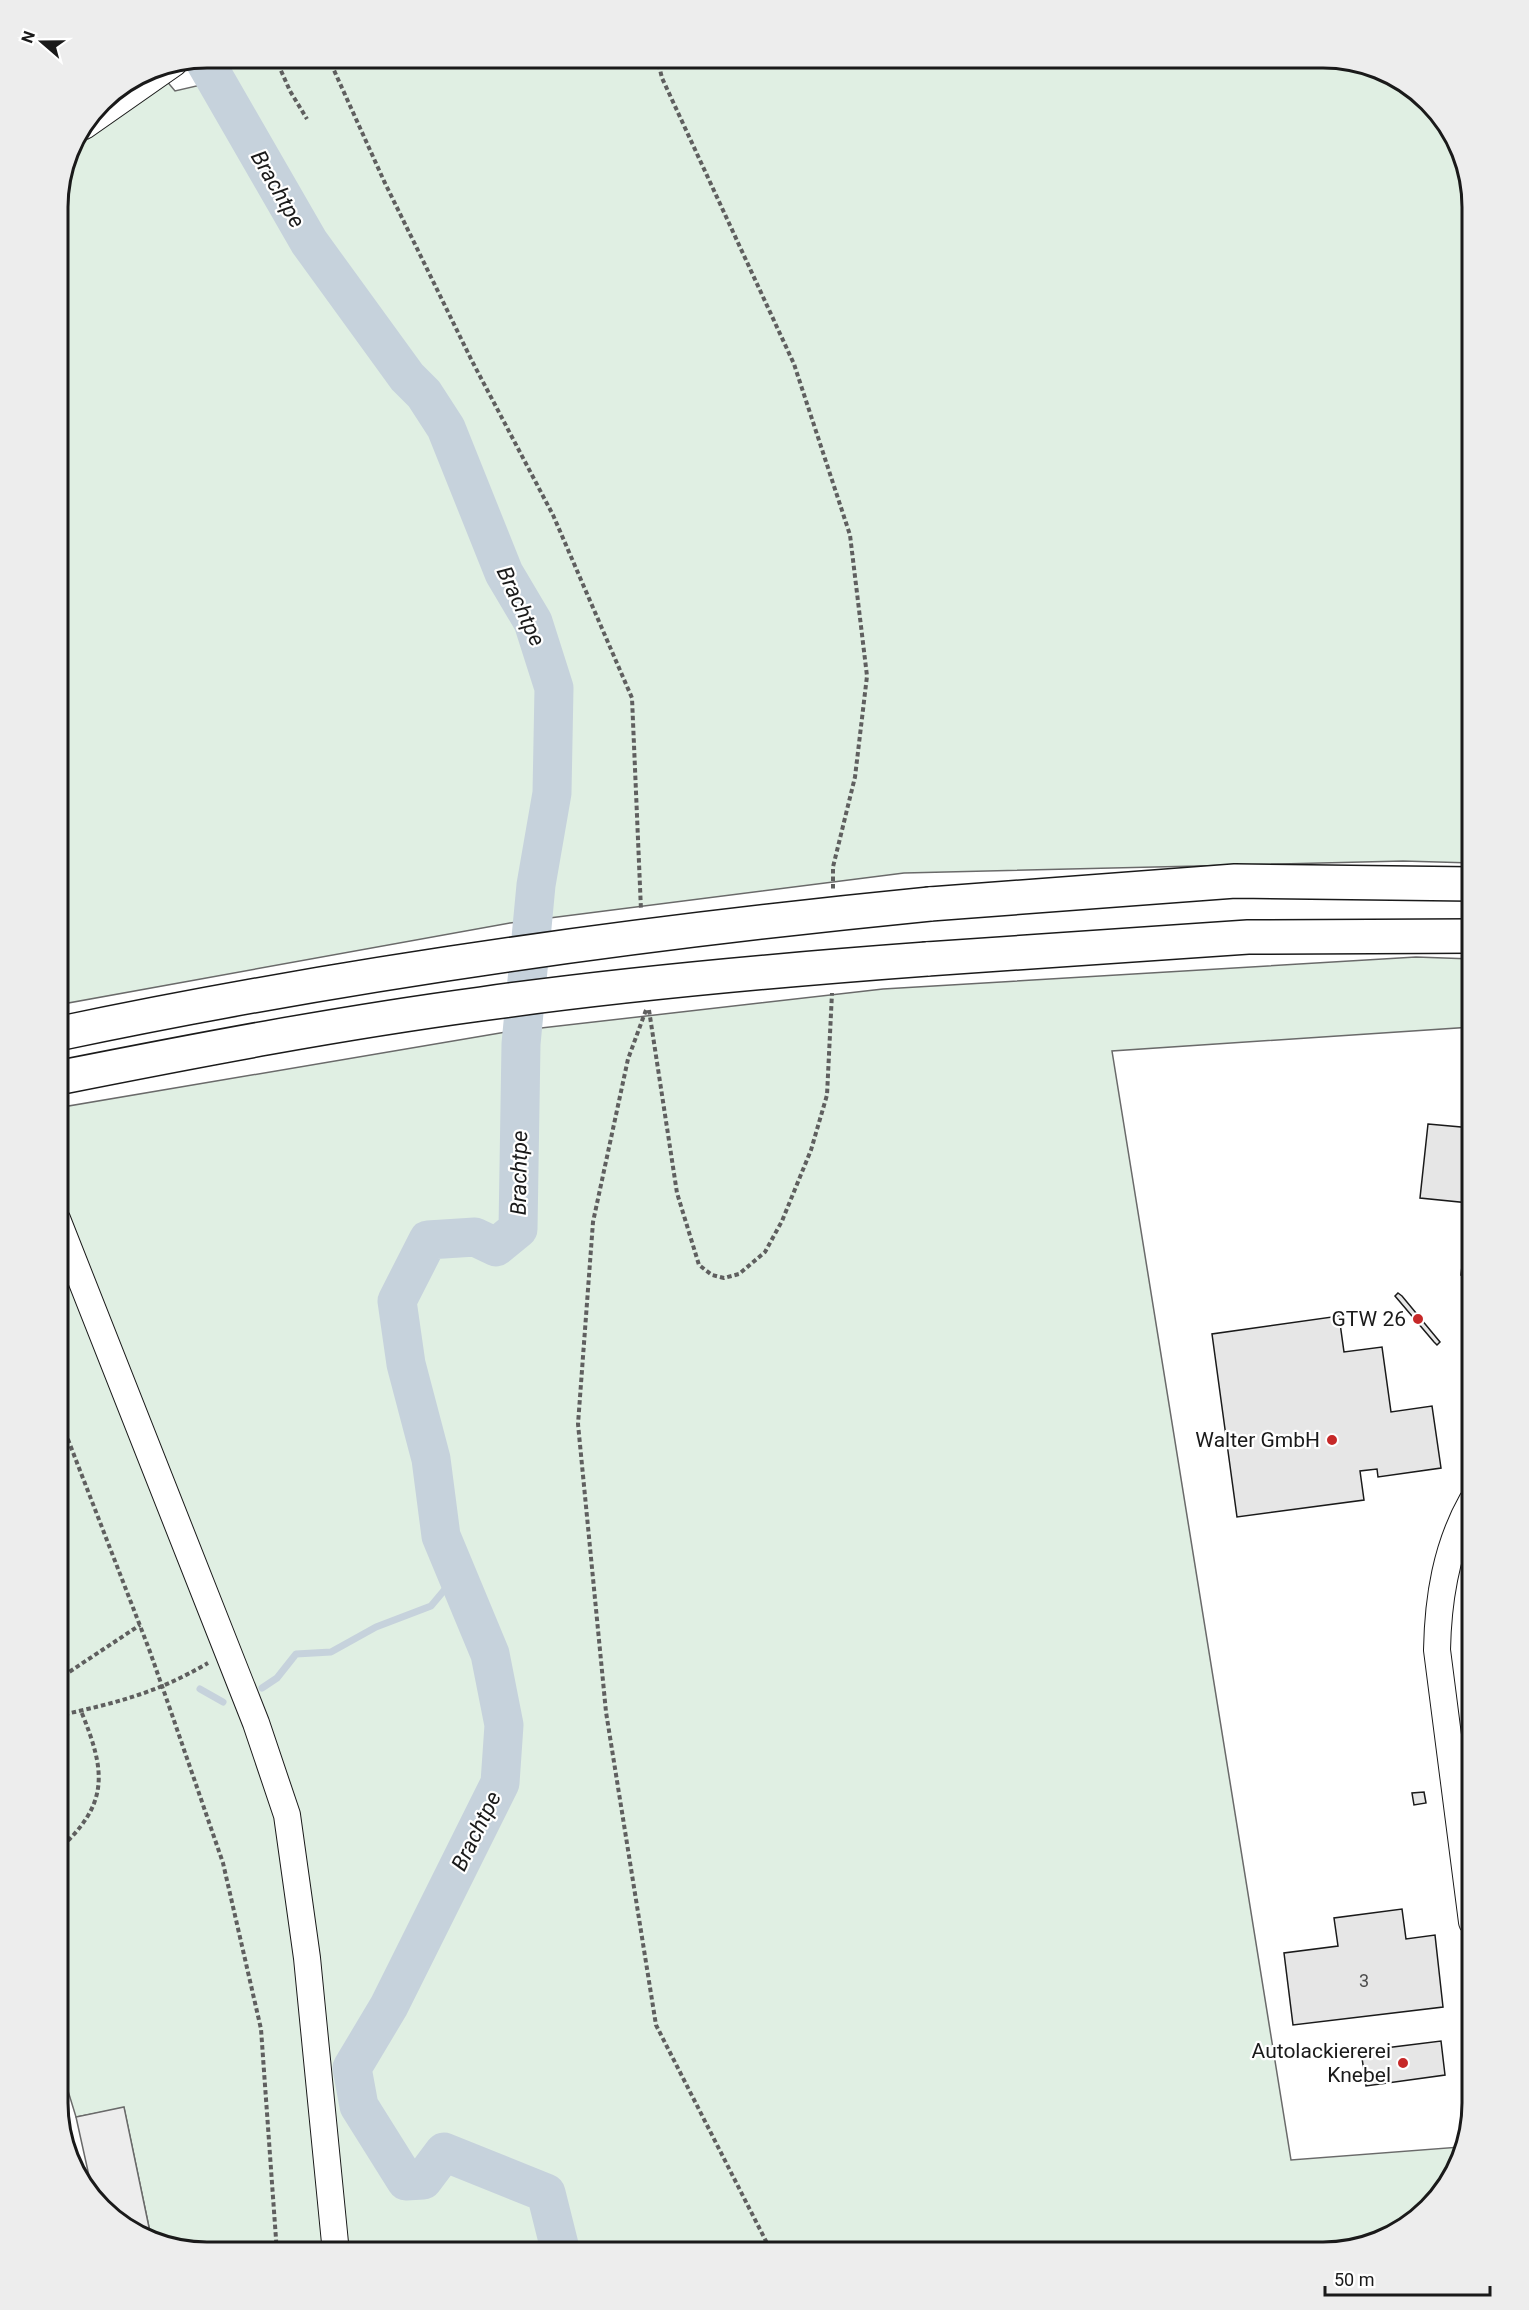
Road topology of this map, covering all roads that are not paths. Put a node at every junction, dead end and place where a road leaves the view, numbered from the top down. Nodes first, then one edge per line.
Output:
1 (151, 79) edge
2 (105, 111) edge
3 (1462, 884) edge
4 (1462, 936) edge
5 (68, 1032) edge
6 (68, 1076) edge
7 (68, 1247) edge
8 (1462, 1524) edge
9 (1462, 1844) edge
10 (335, 2242) edge

1 - 2 street
3 - 5 highway, bridge
4 - 6 highway, bridge
7 - 10 street
8 - 9 street

